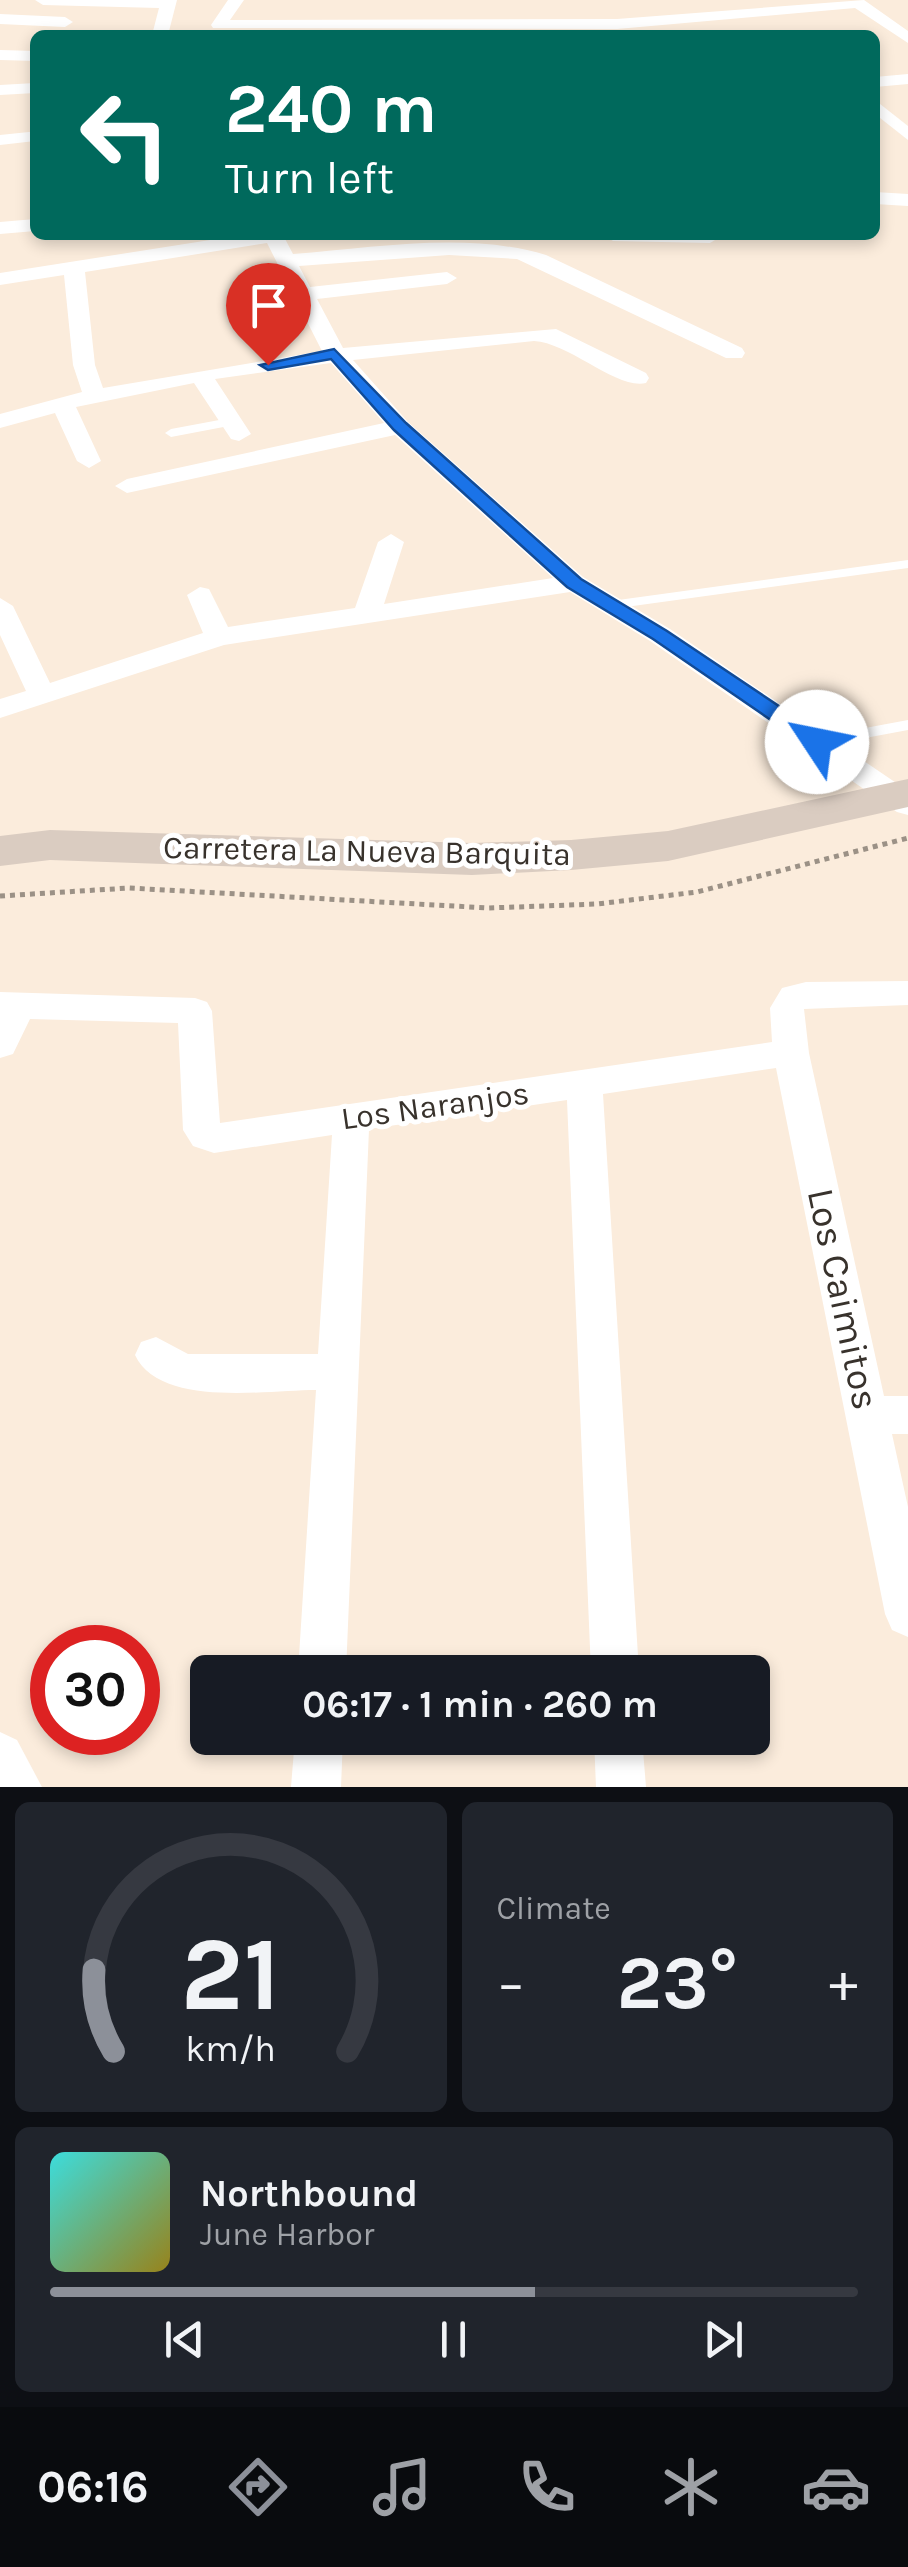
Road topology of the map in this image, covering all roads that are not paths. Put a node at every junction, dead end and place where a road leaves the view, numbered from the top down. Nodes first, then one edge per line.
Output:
1 (42, 0) edge
2 (236, 0) edge
3 (642, 0) edge
4 (743, 0) edge
5 (168, 2) edge
6 (856, 2) edge
7 (758, 13) junction
8 (0, 19) edge
9 (66, 22) dead end
10 (667, 22) junction
11 (161, 30) edge
12 (619, 30) edge
13 (908, 38) edge
14 (880, 41) edge
15 (0, 55) edge
16 (30, 56) edge
17 (908, 79) edge
18 (880, 82) edge
19 (30, 88) edge
20 (0, 90) edge
21 (880, 110) edge
22 (902, 130) edge
23 (29, 137) dead end
24 (0, 140) edge
25 (880, 198) edge
26 (908, 200) edge
27 (30, 225) edge
28 (0, 228) edge
29 (249, 240) edge
30 (276, 240) edge
31 (285, 261) junction
32 (74, 268) junction
33 (447, 278) dead end
34 (0, 279) edge
35 (301, 294) junction
36 (734, 353) dead end
37 (334, 354) junction
38 (202, 377) junction
39 (638, 378) dead end
40 (95, 396) junction
41 (62, 402) junction
42 (0, 420) edge
43 (400, 426) junction
44 (234, 428) joint
45 (172, 433) dead end
46 (89, 461) dead end
47 (127, 486) dead end
48 (391, 542) dead end
49 (908, 564) edge
50 (574, 583) junction
51 (200, 595) dead end
52 (612, 605) junction
53 (0, 606) edge
54 (367, 614) junction
55 (220, 638) junction
56 (41, 693) junction
57 (0, 708) edge
58 (908, 725) edge
59 (817, 742) junction
60 (905, 801) edge
61 (0, 851) edge
62 (0, 870) edge
63 (908, 993) edge
64 (10, 1005) edge
65 (0, 1045) edge
66 (791, 1053) junction
67 (584, 1084) junction
68 (351, 1118) junction
69 (156, 1355) dead end
70 (338, 1372) junction
71 (887, 1415) edge
72 (908, 1614) edge
73 (323, 1655) edge
74 (614, 1655) edge
75 (317, 1755) edge
76 (619, 1755) edge
77 (0, 1757) edge
78 (17, 1787) edge
79 (316, 1787) edge
80 (621, 1787) edge

1 - 5 street
2 - 12 street
3 - 10 street
4 - 7 street
5 - 11 street
6 - 7 street
6 - 13 street
7 - 10 street
8 - 9 street
10 - 12 street
13 - 14 street
15 - 16 street
17 - 18 street
19 - 20 street
21 - 22 street
23 - 24 street
25 - 26 street
27 - 28 street
29 - 32 street
30 - 31 street
31 - 35 street
31 - 36 street
32 - 34 street
32 - 40 street
33 - 35 street
35 - 37 street
37 - 38 street
37 - 39 street
37 - 43 street
38 - 40 street
38 - 44 street
40 - 41 street
41 - 42 street
41 - 46 street
43 - 47 street
43 - 50 street
44 - 45 lane
48 - 54 street
49 - 52 lane
50 - 52 street
50 - 54 street
51 - 55 street
52 - 59 street
53 - 56 street
54 - 55 street
55 - 56 street
56 - 57 street
58 - 59 lane
59 - 60 street
60 - 61 street, Carretera La Nueva Barquita
60 - 62 street, Carretera La Nueva Barquita
63 - 66 street, Los Caimitos
64 - 65 street
64 - 68 street, Los Naranjos
66 - 67 street, Los Naranjos
66 - 71 street, Los Caimitos
67 - 68 street, Los Naranjos
67 - 74 street
68 - 70 street
69 - 70 street
70 - 73 street
71 - 72 street, Los Caimitos
75 - 79 street
76 - 80 street
77 - 78 street

